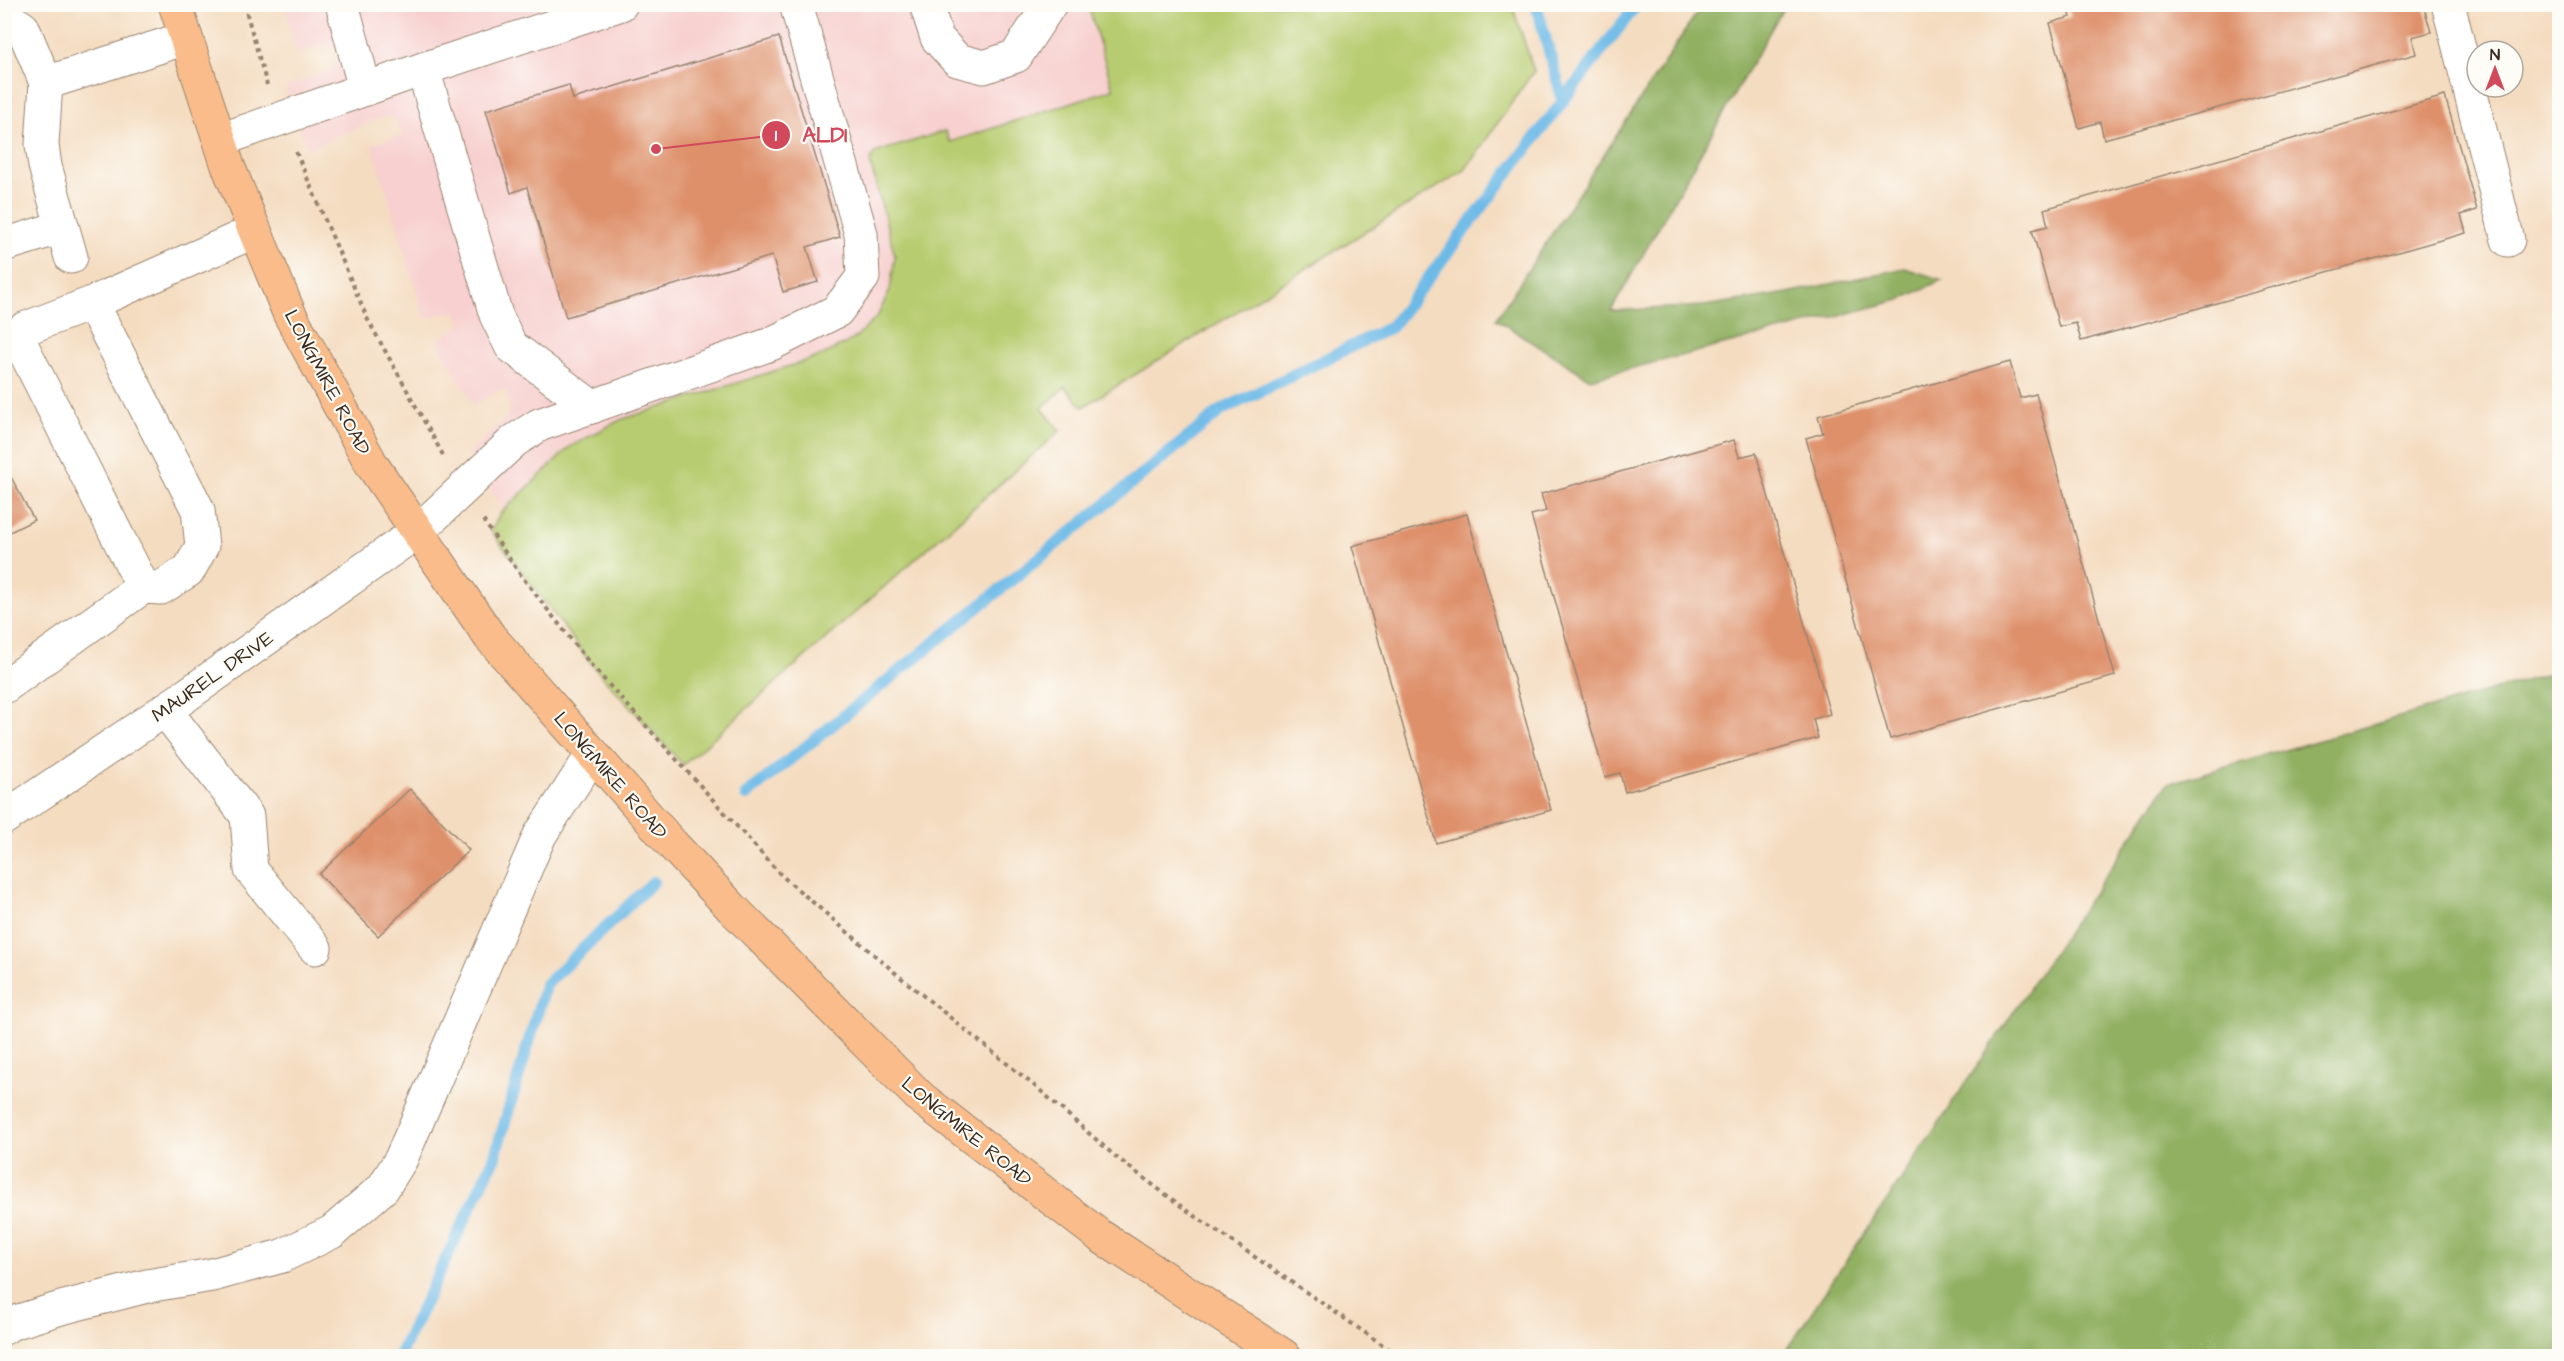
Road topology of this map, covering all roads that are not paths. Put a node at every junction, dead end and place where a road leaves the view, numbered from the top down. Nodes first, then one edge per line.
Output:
1 (176, 4) edge
2 (342, 4) edge
3 (621, 4) edge
4 (796, 4) edge
5 (926, 4) edge
6 (1050, 4) edge
7 (2448, 4) edge
8 (4, 16) edge
9 (186, 38) junction
10 (423, 69) junction
11 (46, 83) junction
12 (365, 89) junction
13 (220, 140) junction
14 (255, 231) junction
15 (2508, 240) dead end
16 (4, 245) edge
17 (93, 303) junction
18 (592, 406) junction
19 (418, 531) junction
20 (143, 587) junction
21 (4, 687) edge
22 (165, 710) junction
23 (593, 754) junction
24 (4, 818) edge
25 (315, 948) dead end
26 (4, 1328) edge
27 (1284, 1356) edge

1 - 9 main road, LONGMIRE ROAD
2 - 12 street
3 - 10 street
4 - 18 street, MAUREL DRIVE
5 - 6 street
7 - 15 street
8 - 11 street
9 - 11 street
9 - 13 main road, LONGMIRE ROAD
10 - 12 street
10 - 18 street
11 - 16 street
12 - 13 street
13 - 14 main road, LONGMIRE ROAD
14 - 17 street
14 - 19 main road, LONGMIRE ROAD
17 - 20 street
17 - 20 street
18 - 19 street, MAUREL DRIVE
19 - 22 street, MAUREL DRIVE
19 - 23 main road, LONGMIRE ROAD
20 - 21 street
22 - 24 street, MAUREL DRIVE
22 - 25 street
23 - 26 street
23 - 27 main road, LONGMIRE ROAD

